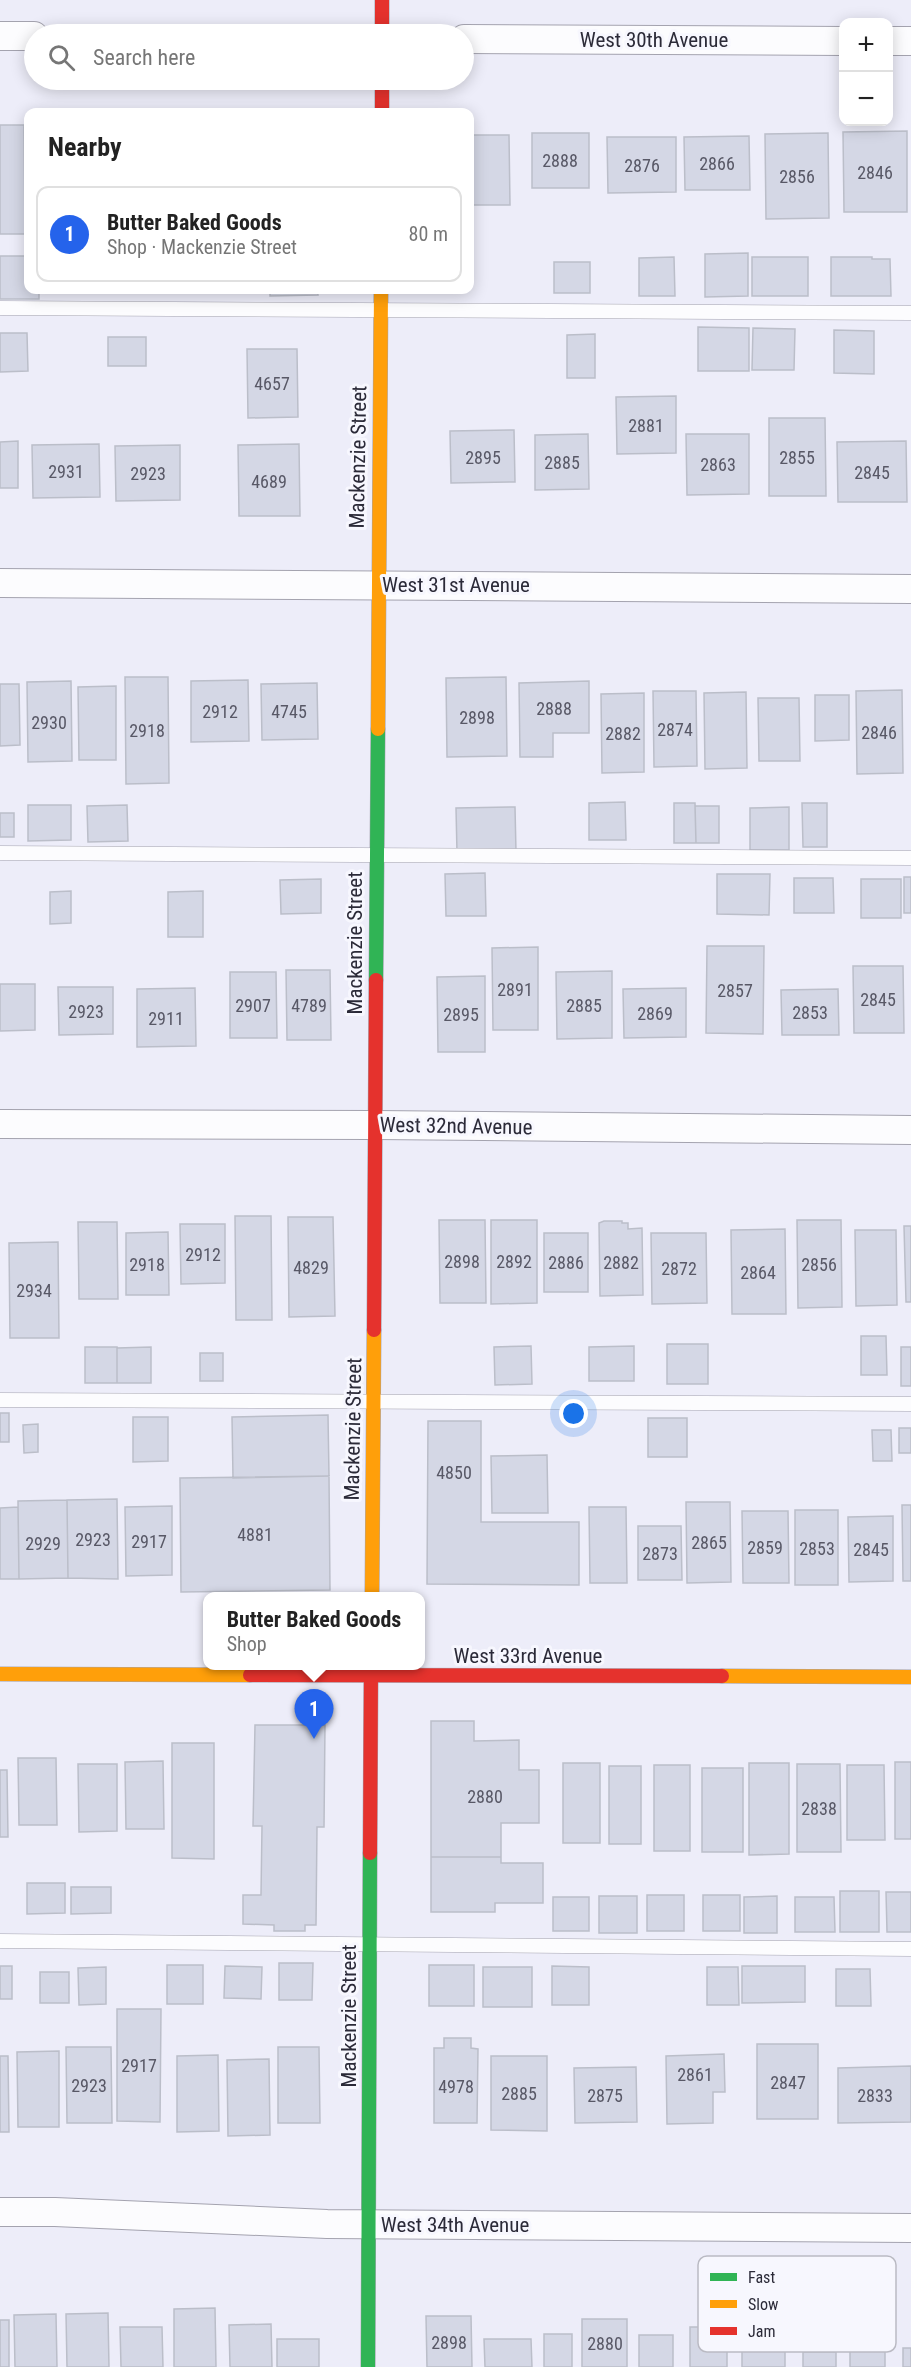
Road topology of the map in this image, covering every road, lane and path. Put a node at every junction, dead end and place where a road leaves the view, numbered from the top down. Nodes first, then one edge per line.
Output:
1 (382, 0) edge
2 (382, 24) edge
3 (0, 36) edge
4 (24, 36) edge
5 (474, 39) edge
6 (839, 41) edge
7 (893, 41) edge
8 (911, 41) edge
9 (382, 90) edge
10 (382, 108) edge
11 (381, 294) edge
12 (0, 308) edge
13 (381, 311) junction
14 (911, 313) edge
15 (0, 582) edge
16 (378, 585) junction
17 (911, 589) edge
18 (0, 853) edge
19 (376, 855) junction
20 (911, 858) edge
21 (0, 1124) edge
22 (376, 1125) junction
23 (911, 1130) edge
24 (0, 1400) edge
25 (374, 1402) junction
26 (911, 1404) edge
27 (372, 1592) edge
28 (371, 1671) edge
29 (0, 1674) edge
30 (911, 1677) edge
31 (0, 1941) edge
32 (371, 1945) junction
33 (911, 1949) edge
34 (0, 2212) edge
35 (368, 2224) junction
36 (911, 2228) edge
37 (368, 2367) edge

1 - 2 street
3 - 4 street
5 - 6 street, West 30th Avenue
7 - 8 street
9 - 10 street
11 - 13 street, Mackenzie Street
12 - 13 lane
13 - 14 lane
13 - 16 street, Mackenzie Street
15 - 16 street, West 31st Avenue
16 - 17 street, West 31st Avenue
16 - 19 street, Mackenzie Street
18 - 19 lane
19 - 20 lane
19 - 22 street, Mackenzie Street
21 - 22 street, West 32nd Avenue
22 - 23 street, West 32nd Avenue
22 - 25 street, Mackenzie Street
24 - 25 lane
25 - 26 lane
25 - 27 street, Mackenzie Street
28 - 29 street, West 33rd Avenue
28 - 30 street, West 33rd Avenue
28 - 32 street, Mackenzie Street
31 - 32 lane
32 - 33 lane
32 - 35 street, Mackenzie Street
34 - 35 street, West 34th Avenue
35 - 36 street, West 34th Avenue
35 - 37 street, Mackenzie Street

